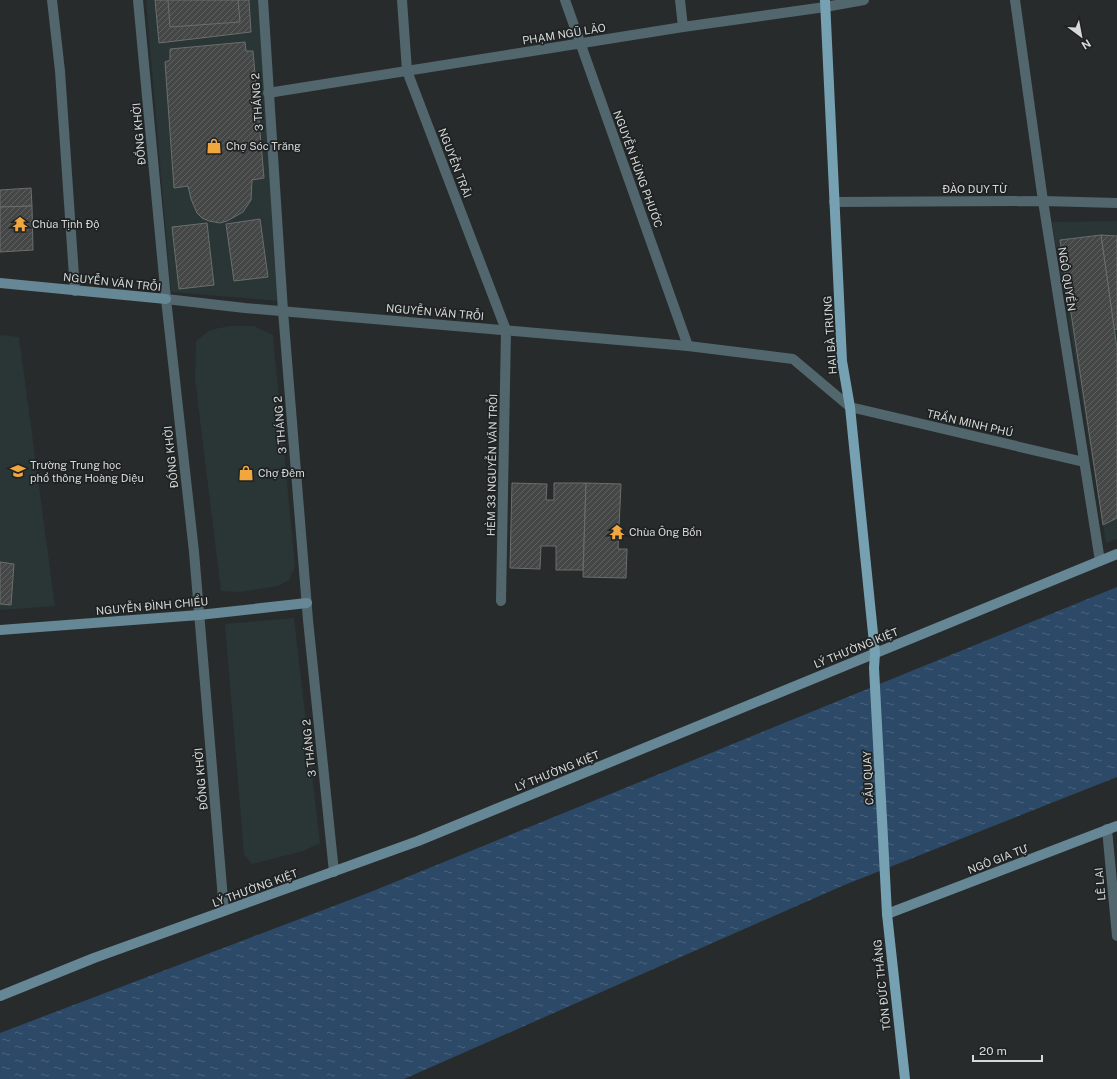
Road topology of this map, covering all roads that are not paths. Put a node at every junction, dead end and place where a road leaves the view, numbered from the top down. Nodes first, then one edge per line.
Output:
1 (52, 0) edge
2 (138, 0) edge
3 (263, 0) edge
4 (402, 0) edge
5 (565, 0) edge
6 (680, 0) edge
7 (864, 0) edge
8 (1015, 0) edge
9 (825, 4) edge
10 (683, 27) junction
11 (580, 44) junction
12 (407, 71) junction
13 (268, 93) junction
14 (1043, 201) junction
15 (834, 202) junction
16 (1117, 203) edge
17 (0, 283) edge
18 (75, 291) junction
19 (166, 299) junction
20 (283, 311) junction
21 (506, 330) junction
22 (688, 346) junction
23 (850, 407) junction
24 (1084, 462) junction
25 (1117, 554) edge
26 (1100, 561) junction
27 (502, 601) dead end
28 (307, 602) junction
29 (199, 615) junction
30 (0, 630) edge
31 (875, 653) junction
32 (874, 668) joint
33 (1117, 826) edge
34 (1107, 829) junction
35 (334, 872) junction
36 (885, 888) joint
37 (224, 911) junction
38 (887, 914) junction
39 (1117, 936) edge
40 (0, 996) edge
41 (905, 1079) edge

1 - 18 street
2 - 19 street, ĐỒNG KHỞI
3 - 13 street, 3 THÁNG 2
4 - 12 street, NGUYỄN TRÃI
5 - 11 street, NGUYỄN HÙNG PHƯỚC
6 - 10 street
7 - 9 street, PHẠM NGŨ LÃO
8 - 14 street, NGÔ QUYỀN
9 - 10 street, PHẠM NGŨ LÃO
9 - 15 main road, HAI BÀ TRƯNG
10 - 11 street, PHẠM NGŨ LÃO
11 - 12 street, PHẠM NGŨ LÃO
11 - 22 street, NGUYỄN HÙNG PHƯỚC
12 - 13 street, PHẠM NGŨ LÃO
12 - 21 street, NGUYỄN TRÃI
13 - 20 street, 3 THÁNG 2
14 - 15 street, ĐÀO DUY TỪ
14 - 16 street, ĐÀO DUY TỪ
14 - 24 street, NGÔ QUYỀN
15 - 23 main road, HAI BÀ TRƯNG
17 - 18 street, NGUYỄN VĂN TRỖI
18 - 19 street, NGUYỄN VĂN TRỖI
19 - 20 street, NGUYỄN VĂN TRỖI
19 - 29 street, ĐỒNG KHỞI
20 - 21 street, NGUYỄN VĂN TRỖI
20 - 28 street, 3 THÁNG 2
21 - 22 street, NGUYỄN VĂN TRỖI
21 - 27 street, HẺM 33 NGUYỄN VĂN TRỖI
22 - 23 street, NGUYỄN VĂN TRỖI
23 - 24 street, TRẦN MINH PHÚ
23 - 31 main road, HAI BÀ TRƯNG
24 - 26 street, NGÔ QUYỀN
25 - 26 street, LÝ THƯỜNG KIỆT
26 - 31 street, LÝ THƯỜNG KIỆT
28 - 29 street, NGUYỄN ĐÌNH CHIỂU
28 - 35 street, 3 THÁNG 2
29 - 30 street, NGUYỄN ĐÌNH CHIỂU
29 - 37 street, ĐỒNG KHỞI
31 - 32 main road, HAI BÀ TRƯNG
31 - 35 street, LÝ THƯỜNG KIỆT
32 - 36 main road, CẦU QUAY
33 - 34 street, NGÔ GIA TỰ
34 - 38 street, NGÔ GIA TỰ
34 - 39 street, LÊ LAI
35 - 37 street, LÝ THƯỜNG KIỆT
36 - 38 main road, TÔN ĐỨC THẮNG
37 - 40 street, LÝ THƯỜNG KIỆT
38 - 41 main road, TÔN ĐỨC THẮNG

